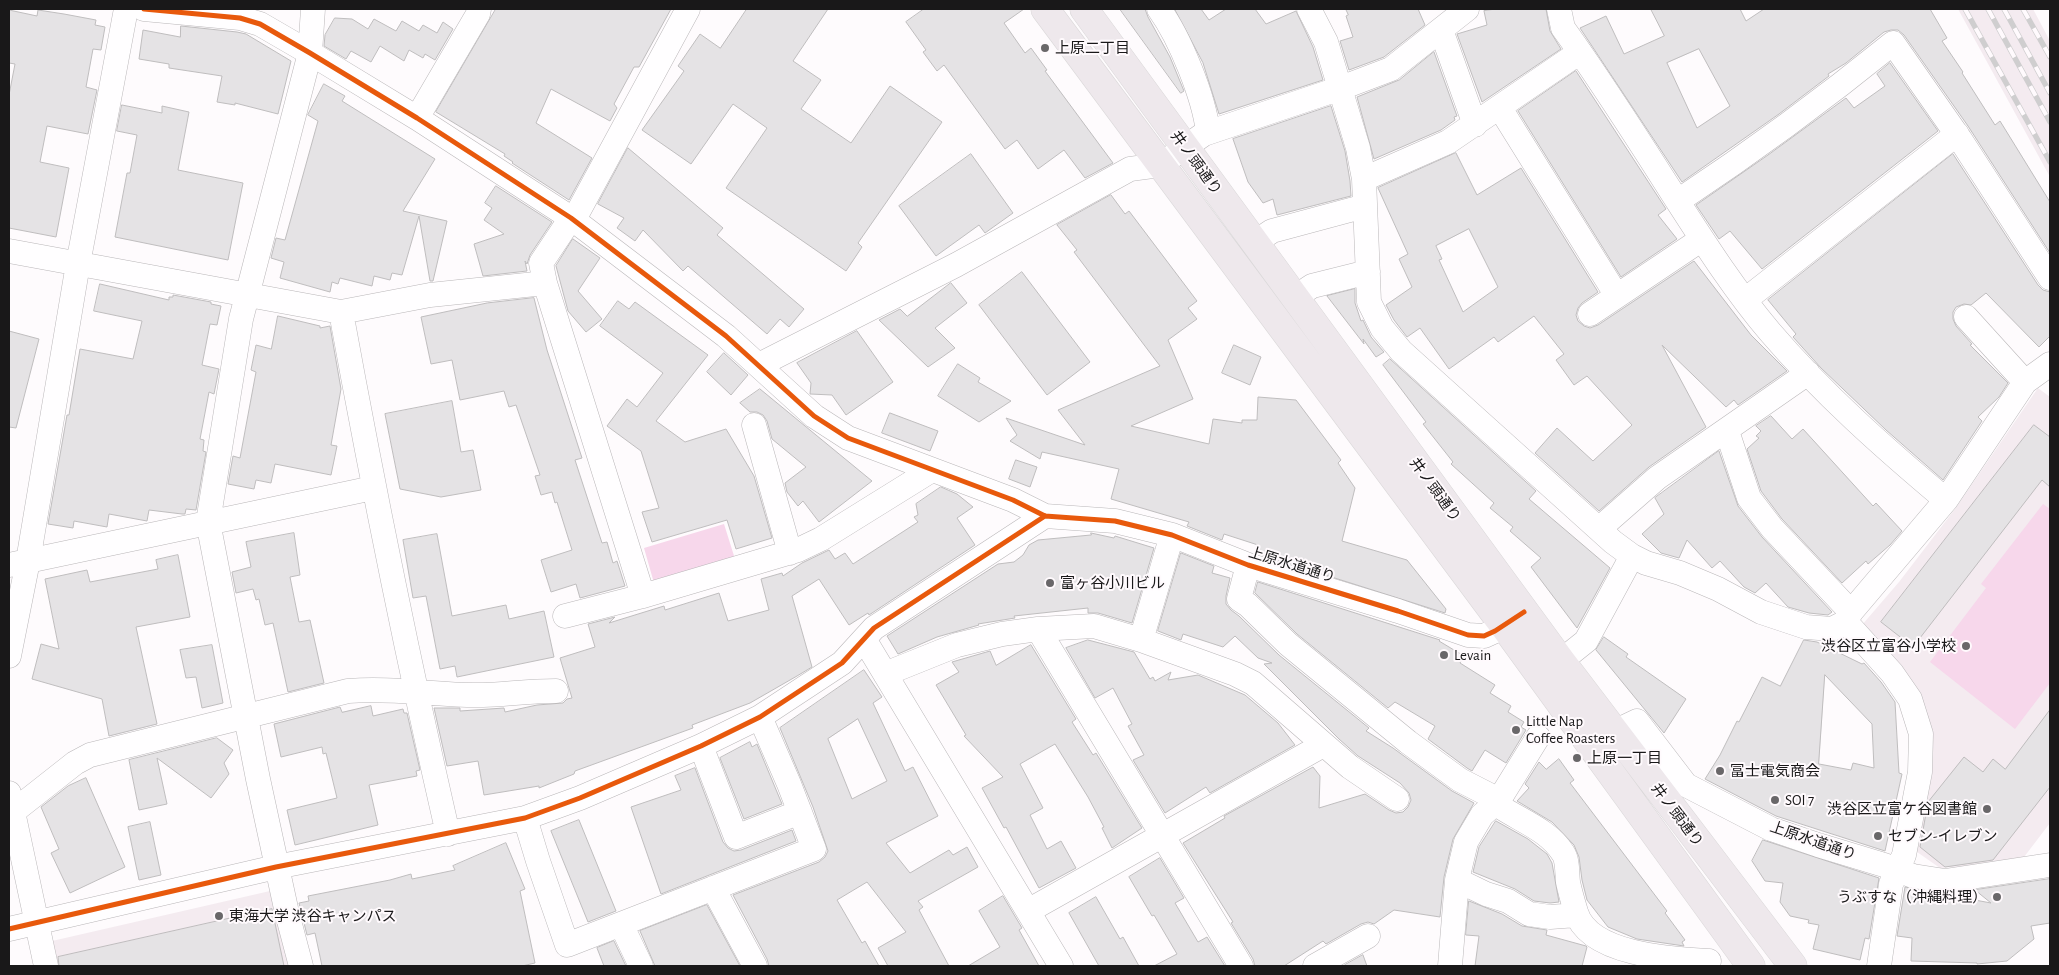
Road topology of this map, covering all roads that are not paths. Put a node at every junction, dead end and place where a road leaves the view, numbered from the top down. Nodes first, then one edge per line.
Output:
1 (126, 9) edge
2 (144, 9) edge
3 (313, 9) edge
4 (479, 9) edge
5 (688, 9) edge
6 (1045, 9) edge
7 (1084, 9) edge
8 (1159, 9) edge
9 (1309, 9) edge
10 (1467, 9) edge
11 (1559, 9) edge
12 (1440, 30) junction
13 (1580, 52) junction
14 (310, 53) junction
15 (1341, 88) junction
16 (1500, 108) junction
17 (417, 118) junction
18 (1475, 125) junction
19 (1208, 132) junction
20 (1956, 134) junction
21 (1184, 148) junction
22 (1160, 165) junction
23 (1364, 179) junction
24 (1678, 201) junction
25 (1365, 206) junction
26 (571, 218) junction
27 (1702, 239) junction
28 (1254, 243) junction
29 (9, 251) edge
30 (78, 264) junction
31 (1368, 272) junction
32 (2050, 278) edge
33 (545, 283) junction
34 (249, 295) junction
35 (1617, 296) junction
36 (1294, 298) junction
37 (1745, 300) junction
38 (341, 312) junction
39 (1590, 314) dead end
40 (1966, 317) dead end
41 (759, 365) junction
42 (1808, 373) junction
43 (2041, 375) edge
44 (754, 425) dead end
45 (1727, 431) junction
46 (932, 470) junction
47 (373, 488) junction
48 (1946, 500) junction
49 (1045, 516) junction
50 (208, 522) junction
51 (1600, 528) junction
52 (1172, 535) junction
53 (790, 553) junction
54 (1632, 556) junction
55 (18, 563) edge
56 (1248, 565) junction
57 (643, 596) junction
58 (565, 616) dead end
59 (1848, 617) junction
60 (1514, 619) junction
61 (1038, 629) junction
62 (864, 639) junction
63 (1141, 640) junction
64 (9, 656) edge
65 (1561, 661) junction
66 (885, 674) junction
67 (556, 691) dead end
68 (416, 693) junction
69 (246, 717) junction
70 (760, 717) junction
71 (1614, 732) junction
72 (1538, 737) dead end
73 (1323, 744) junction
74 (701, 746) junction
75 (1397, 799) dead end
76 (1500, 800) junction
77 (10, 807) edge
78 (800, 812) junction
79 (525, 818) junction
80 (448, 834) junction
81 (1162, 836) junction
82 (2050, 865) edge
83 (276, 867) junction
84 (1898, 869) junction
85 (1457, 880) junction
86 (713, 888) junction
87 (1028, 911) junction
88 (1577, 915) junction
89 (38, 923) junction
90 (622, 924) junction
91 (9, 930) edge
92 (1368, 936) dead end
93 (1709, 961) dead end
94 (46, 966) edge
95 (301, 966) edge
96 (641, 966) edge
97 (755, 966) edge
98 (1061, 966) edge
99 (1241, 966) edge
100 (1315, 966) edge
101 (1450, 966) edge
102 (1751, 966) edge
103 (1793, 966) edge
104 (1879, 966) edge

1 - 30 street
2 - 14 street
3 - 14 street
4 - 17 street
5 - 26 street
6 - 22 main road, 井ノ頭通り
7 - 21 main road, 井ノ頭通り
8 - 19 street
9 - 15 street
10 - 12 street
11 - 13 street
12 - 15 street
12 - 18 street
13 - 16 street
13 - 24 street
14 - 17 street
14 - 34 street
15 - 19 street
15 - 23 street
16 - 18 street
16 - 35 street
17 - 26 street
18 - 23 street
19 - 21 street
20 - 24 street
20 - 32 street
20 - 37 street
21 - 22 street
21 - 28 main road, 井ノ頭通り
22 - 41 street
22 - 60 main road, 井ノ頭通り
23 - 25 street
24 - 27 street
25 - 28 street
25 - 31 street
26 - 33 street
26 - 41 street
27 - 35 street
27 - 37 street
28 - 36 main road, 井ノ頭通り
29 - 30 street
30 - 34 street
30 - 55 street
31 - 36 street
31 - 51 street
33 - 38 street
33 - 57 street
34 - 38 street
34 - 50 street
35 - 39 street
36 - 60 main road, 井ノ頭通り
37 - 42 street
38 - 47 street
40 - 43 street
41 - 46 street
42 - 45 street
42 - 48 street
43 - 48 street
44 - 53 street
45 - 51 street
45 - 59 street
46 - 49 street
46 - 53 street
47 - 50 street
47 - 68 street
48 - 59 street
49 - 52 street, 上原水道通り
49 - 62 street
50 - 55 street
50 - 69 street
51 - 54 street
52 - 56 street, 上原水道通り
52 - 63 street
53 - 57 street
54 - 59 street
54 - 65 street
55 - 64 street
56 - 60 street, 上原水道通り
56 - 76 street
57 - 58 street
59 - 84 street
60 - 65 main road, 井ノ頭通り
60 - 102 main road, 井ノ頭通り
61 - 63 street
61 - 66 street
61 - 81 street
62 - 66 street
62 - 70 street
63 - 73 street
65 - 71 main road, 井ノ頭通り
66 - 87 street
67 - 68 street
68 - 69 street
68 - 80 street
69 - 77 street
69 - 83 street
70 - 74 street
70 - 78 street
71 - 84 street, 上原水道通り
71 - 103 main road, 井ノ頭通り
72 - 76 street
73 - 75 street
73 - 81 street
74 - 78 street
74 - 79 street
76 - 85 street
76 - 88 street
77 - 89 street
78 - 86 street
79 - 80 street
79 - 90 street
80 - 83 street
81 - 87 street
81 - 99 street
82 - 84 street, 上原水道通り
83 - 89 street
83 - 95 street
84 - 104 street
85 - 88 street
85 - 101 street
86 - 90 street
86 - 97 street
87 - 98 street
88 - 93 street
89 - 91 street
89 - 94 street
90 - 96 street
92 - 100 street

